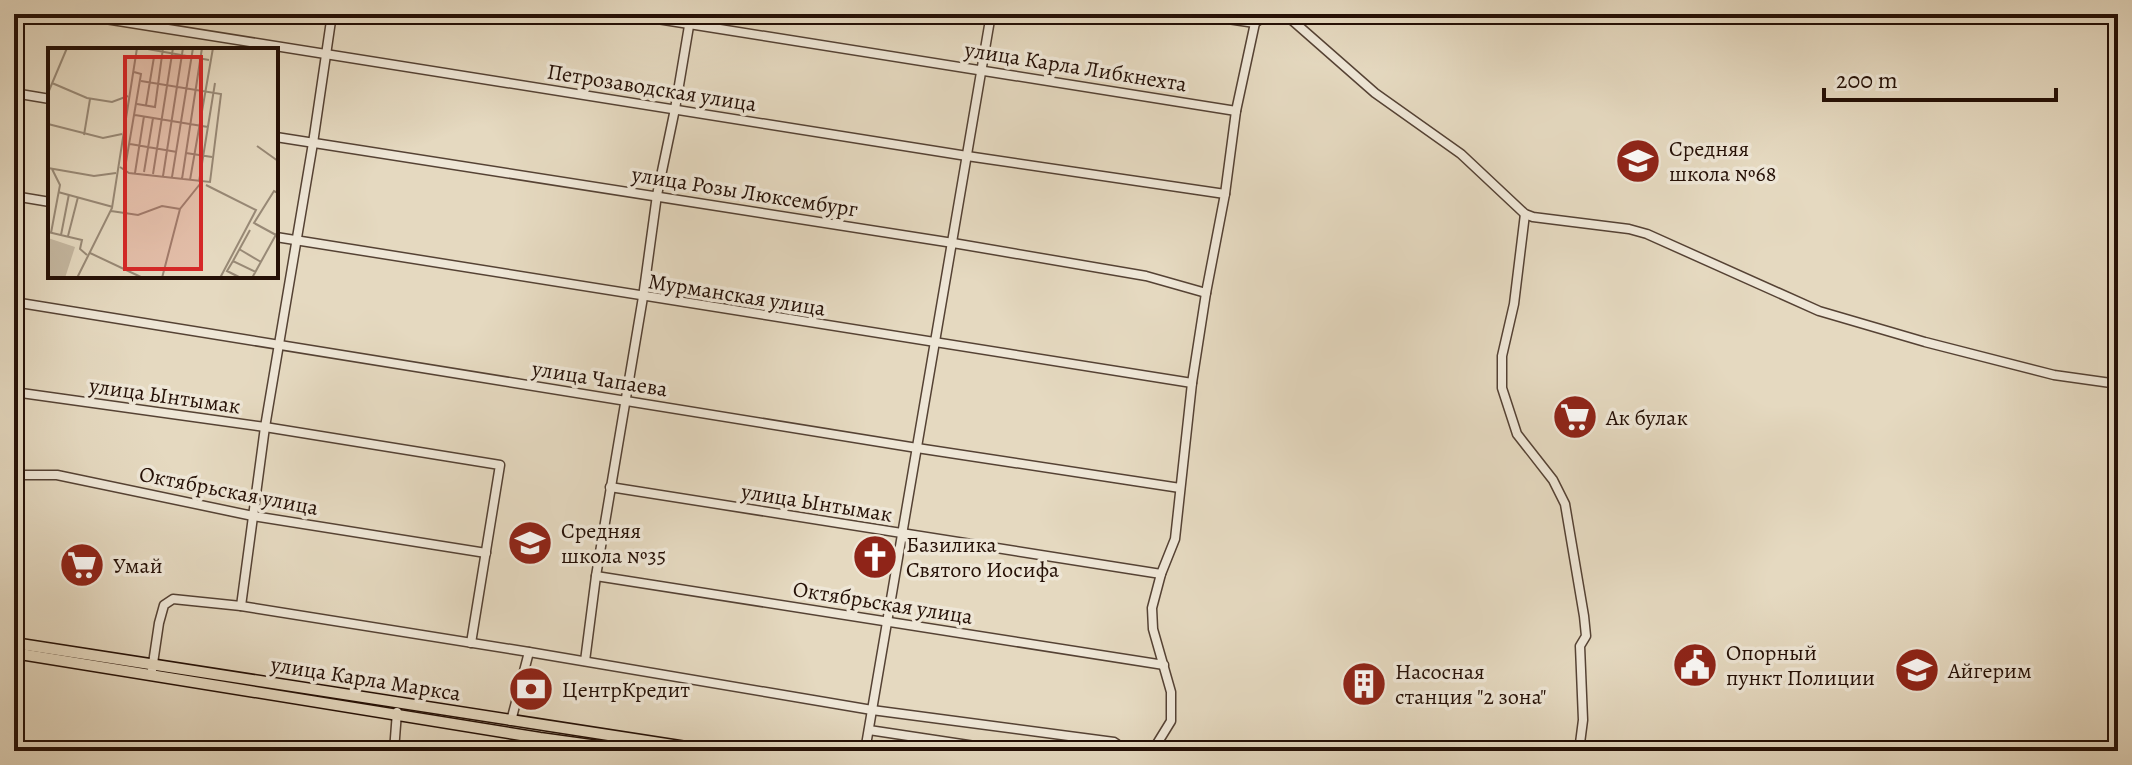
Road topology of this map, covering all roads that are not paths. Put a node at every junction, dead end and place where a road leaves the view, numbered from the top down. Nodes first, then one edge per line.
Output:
1 (15, 14) edge
2 (74, 14) edge
3 (332, 14) edge
4 (626, 14) edge
5 (691, 14) edge
6 (991, 14) edge
7 (1194, 14) edge
8 (1267, 14) edge
9 (1285, 14) edge
10 (14, 20) edge
11 (1255, 23) junction
12 (689, 24) junction
13 (327, 53) junction
14 (981, 69) junction
15 (14, 93) edge
16 (48, 99) edge
17 (675, 109) junction
18 (1236, 111) junction
19 (278, 137) edge
20 (313, 143) junction
21 (967, 156) junction
22 (1225, 194) junction
23 (657, 195) junction
24 (14, 196) edge
25 (48, 202) edge
26 (1525, 214) junction
27 (278, 237) edge
28 (297, 240) junction
29 (953, 243) junction
30 (1206, 293) junction
31 (643, 297) junction
32 (14, 302) edge
33 (935, 344) junction
34 (279, 345) junction
35 (1192, 383) junction
36 (2118, 384) edge
37 (14, 392) edge
38 (625, 401) junction
39 (265, 427) junction
40 (917, 448) junction
41 (14, 475) edge
42 (610, 487) junction
43 (1180, 488) junction
44 (253, 516) junction
45 (902, 534) junction
46 (486, 553) junction
47 (1161, 574) junction
48 (596, 576) junction
49 (241, 606) junction
50 (887, 621) junction
51 (14, 643) edge
52 (471, 643) junction
53 (529, 652) junction
54 (14, 653) edge
55 (585, 661) junction
56 (1164, 665) junction
57 (152, 670) junction
58 (397, 709) junction
59 (872, 710) junction
60 (511, 721) junction
61 (869, 730) junction
62 (394, 751) edge
63 (634, 751) edge
64 (712, 751) edge
65 (865, 751) edge
66 (1008, 751) edge
67 (1118, 751) edge
68 (1147, 751) edge
69 (1579, 751) edge

1 - 10 street
2 - 13 street, Петрозаводская улица
3 - 13 street
4 - 12 street, улица Карла Либкнехта
5 - 12 street
6 - 14 street
7 - 11 street
8 - 11 street
9 - 26 street
11 - 18 street
12 - 14 street, улица Карла Либкнехта
12 - 17 street
13 - 17 street, Петрозаводская улица
13 - 20 street
14 - 18 street, улица Карла Либкнехта
14 - 21 street
15 - 16 street
17 - 21 street, Петрозаводская улица
17 - 23 street
18 - 22 street
19 - 20 street, улица Розы Люксембург
20 - 23 street, улица Розы Люксембург
20 - 28 street
21 - 22 street, Петрозаводская улица
21 - 29 street
22 - 30 street
23 - 29 street, улица Розы Люксембург
23 - 31 street
24 - 25 street
26 - 36 street
26 - 69 street
27 - 28 street, Мурманская улица
28 - 31 street, Мурманская улица
28 - 34 street
29 - 30 street, улица Розы Люксембург
29 - 33 street
30 - 35 street
31 - 33 street, Мурманская улица
31 - 38 street
32 - 34 street, улица Чапаева
33 - 35 street, Мурманская улица
33 - 40 street
34 - 38 street, улица Чапаева
34 - 39 street
35 - 43 street
37 - 39 street, улица Ынтымак
38 - 40 street, улица Чапаева
38 - 42 street
39 - 44 street
39 - 46 street, улица Ынтымак
40 - 43 street, улица Чапаева
40 - 45 street
41 - 44 street, Октябрьская улица
42 - 45 street, улица Ынтымак
42 - 48 street
43 - 47 street
44 - 46 street, Октябрьская улица
44 - 49 street
45 - 47 street, улица Ынтымак
45 - 50 street
46 - 52 street
47 - 56 street
48 - 50 street, Октябрьская улица
48 - 55 street
49 - 52 street
49 - 57 street
50 - 56 street, Октябрьская улица
50 - 59 street
51 - 57 main road, улица Карла Маркса
52 - 53 street
53 - 55 street
53 - 60 street
54 - 57 main road, улица Карла Маркса
55 - 59 street
56 - 68 street
57 - 58 main road, улица Карла Маркса
58 - 60 main road, улица Карла Маркса
58 - 62 street
58 - 63 main road, улица Карла Маркса
59 - 61 street
59 - 67 street
60 - 64 main road, улица Карла Маркса
61 - 65 street
61 - 66 street

